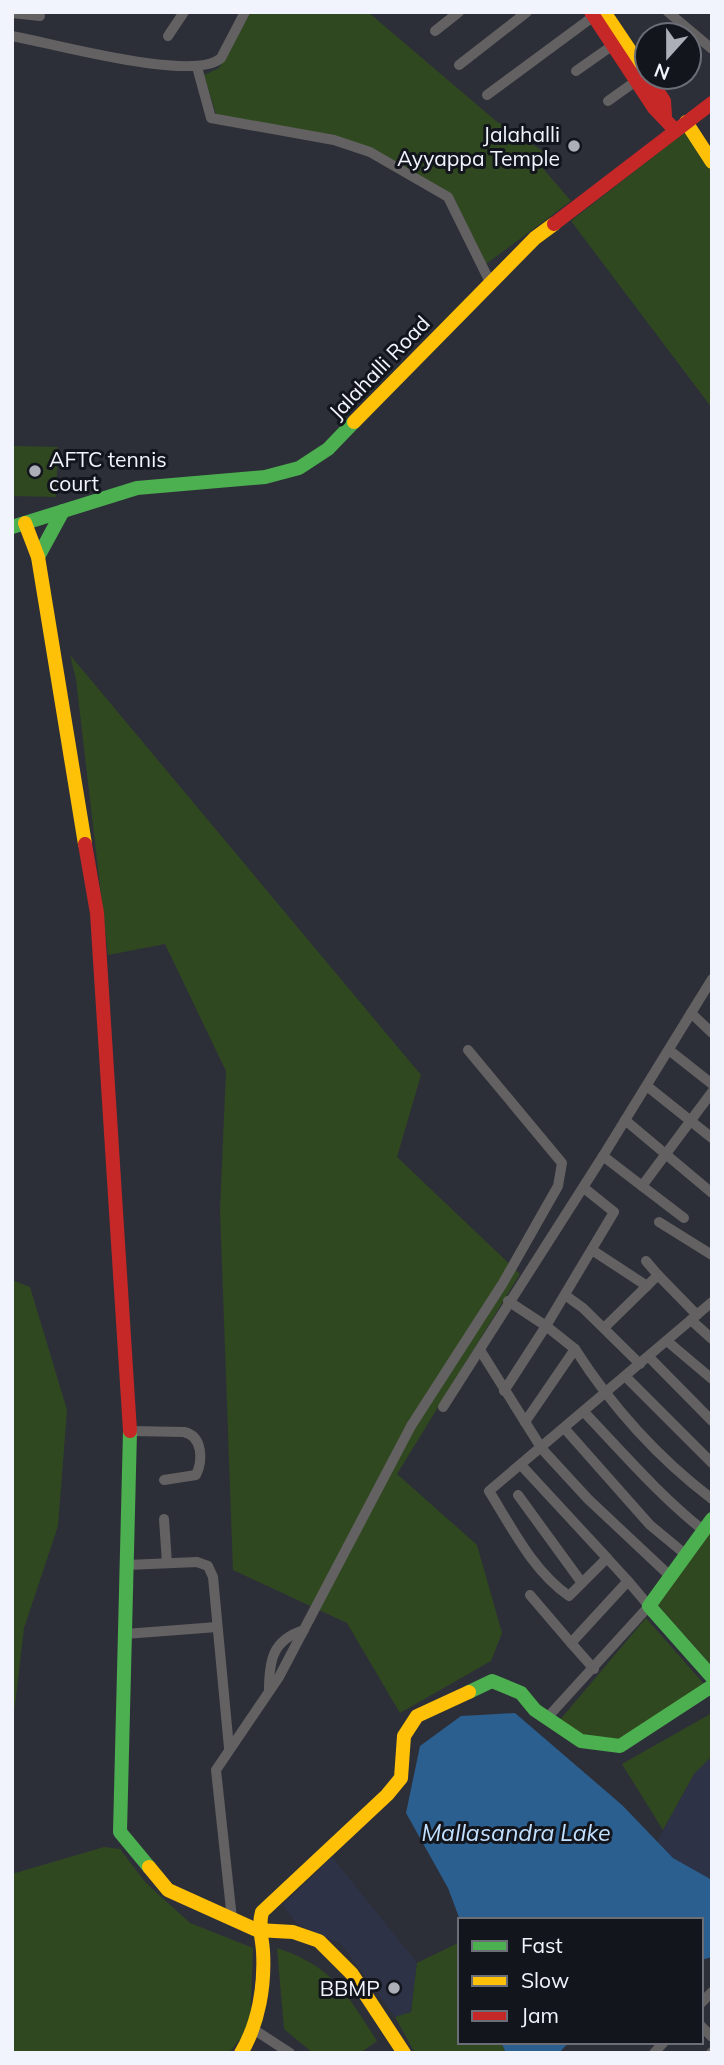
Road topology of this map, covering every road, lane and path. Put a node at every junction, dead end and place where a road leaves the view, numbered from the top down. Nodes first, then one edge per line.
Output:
1 (184, 12) edge
2 (245, 12) edge
3 (459, 12) edge
4 (527, 12) edge
5 (668, 12) edge
6 (12, 13) edge
7 (596, 14) edge
8 (40, 16) dead end
9 (435, 30) dead end
10 (12, 36) edge
11 (167, 36) dead end
12 (613, 46) junction
13 (712, 48) edge
14 (633, 63) edge
15 (459, 65) dead end
16 (197, 67) junction
17 (633, 67) edge
18 (576, 71) dead end
19 (633, 85) edge
20 (648, 91) edge
21 (487, 95) dead end
22 (608, 101) dead end
23 (712, 103) edge
24 (680, 126) junction
25 (712, 162) edge
26 (491, 282) junction
27 (63, 511) junction
28 (17, 527) edge
29 (36, 552) junction
30 (712, 980) edge
31 (691, 1013) junction
32 (712, 1032) edge
33 (669, 1050) junction
34 (468, 1051) dead end
35 (712, 1084) edge
36 (647, 1086) junction
37 (712, 1092) edge
38 (625, 1120) junction
39 (691, 1120) junction
40 (712, 1138) edge
41 (666, 1153) junction
42 (603, 1156) junction
43 (642, 1185) junction
44 (584, 1188) junction
45 (712, 1192) edge
46 (684, 1218) dead end
47 (659, 1223) dead end
48 (592, 1250) junction
49 (712, 1255) edge
50 (646, 1261) dead end
51 (659, 1275) junction
52 (648, 1286) junction
53 (565, 1295) junction
54 (508, 1301) junction
55 (712, 1303) edge
56 (694, 1317) junction
57 (546, 1326) junction
58 (604, 1328) junction
59 (712, 1339) edge
60 (667, 1341) junction
61 (575, 1349) junction
62 (480, 1350) junction
63 (649, 1357) junction
64 (640, 1364) junction
65 (626, 1377) junction
66 (712, 1379) edge
67 (504, 1391) junction
68 (604, 1394) junction
69 (443, 1407) dead end
70 (584, 1412) junction
71 (712, 1421) edge
72 (524, 1423) junction
73 (565, 1429) junction
74 (131, 1431) junction
75 (542, 1449) junction
76 (712, 1463) edge
77 (521, 1465) junction
78 (164, 1480) dead end
79 (519, 1495) dead end
80 (712, 1499) edge
81 (163, 1519) dead end
82 (708, 1525) edge
83 (685, 1554) junction
84 (607, 1558) junction
85 (167, 1563) junction
86 (127, 1565) junction
87 (670, 1576) junction
88 (628, 1581) junction
89 (582, 1583) junction
90 (530, 1595) dead end
91 (649, 1606) junction
92 (217, 1627) junction
93 (304, 1630) junction
94 (125, 1634) junction
95 (570, 1643) junction
96 (594, 1669) junction
97 (712, 1677) edge
98 (712, 1686) edge
99 (269, 1691) junction
100 (546, 1719) junction
101 (229, 1748) junction
102 (232, 1919) junction
103 (257, 1930) junction
104 (253, 2029) junction
105 (272, 2042) junction
106 (284, 2051) edge
107 (241, 2053) edge
108 (264, 2053) edge
109 (404, 2053) edge

1 - 11 street
2 - 16 street
3 - 9 street
4 - 15 street
5 - 13 street
6 - 8 street
7 - 12 street
7 - 14 street
7 - 21 street
10 - 16 street
12 - 17 street
12 - 18 street
16 - 26 street
19 - 22 street
20 - 24 street
23 - 24 street, Jalahalli Road
24 - 25 street
24 - 26 street, Jalahalli Road
26 - 27 street, Jalahalli Road
27 - 28 street, Jalahalli Road
27 - 29 street
28 - 29 street
29 - 74 street
30 - 31 street
31 - 32 street
31 - 33 street
33 - 35 street
33 - 36 street
34 - 93 street
36 - 38 street
36 - 39 street
37 - 39 street
38 - 41 street
38 - 42 street
39 - 40 street
39 - 41 street
41 - 43 street
41 - 45 street
42 - 43 street
42 - 44 street
43 - 46 street
44 - 48 street
44 - 54 street
47 - 49 street
48 - 52 street
48 - 53 street
50 - 51 street
51 - 52 street
51 - 56 street
52 - 58 street
53 - 57 street
53 - 58 street
54 - 57 street
54 - 62 street
55 - 56 street
56 - 59 street
56 - 60 street
57 - 61 street
57 - 67 street
58 - 64 street
60 - 63 street
60 - 66 street
61 - 68 street
61 - 72 street
62 - 67 street
62 - 69 street
63 - 64 street
63 - 71 street
64 - 65 street
65 - 68 street
65 - 76 street
67 - 72 street
68 - 70 street
68 - 80 street
70 - 73 street
70 - 82 street
72 - 75 street
73 - 75 street
73 - 83 street
74 - 78 street
74 - 86 street
75 - 77 street
75 - 87 street
77 - 84 street
77 - 89 street
79 - 89 street
81 - 85 street
82 - 83 street
83 - 87 street
84 - 88 street
84 - 89 street
85 - 86 street
85 - 92 street
86 - 94 street
87 - 91 street
88 - 91 street
88 - 95 street
90 - 95 street
91 - 96 street
91 - 97 street
92 - 94 street
92 - 101 street
93 - 99 street
93 - 99 street
94 - 102 street
95 - 96 street
96 - 100 street
98 - 100 street
99 - 101 street
100 - 103 street
101 - 102 street
102 - 103 street
103 - 104 street
103 - 109 street
104 - 105 street
104 - 107 street
105 - 106 street
105 - 108 street

